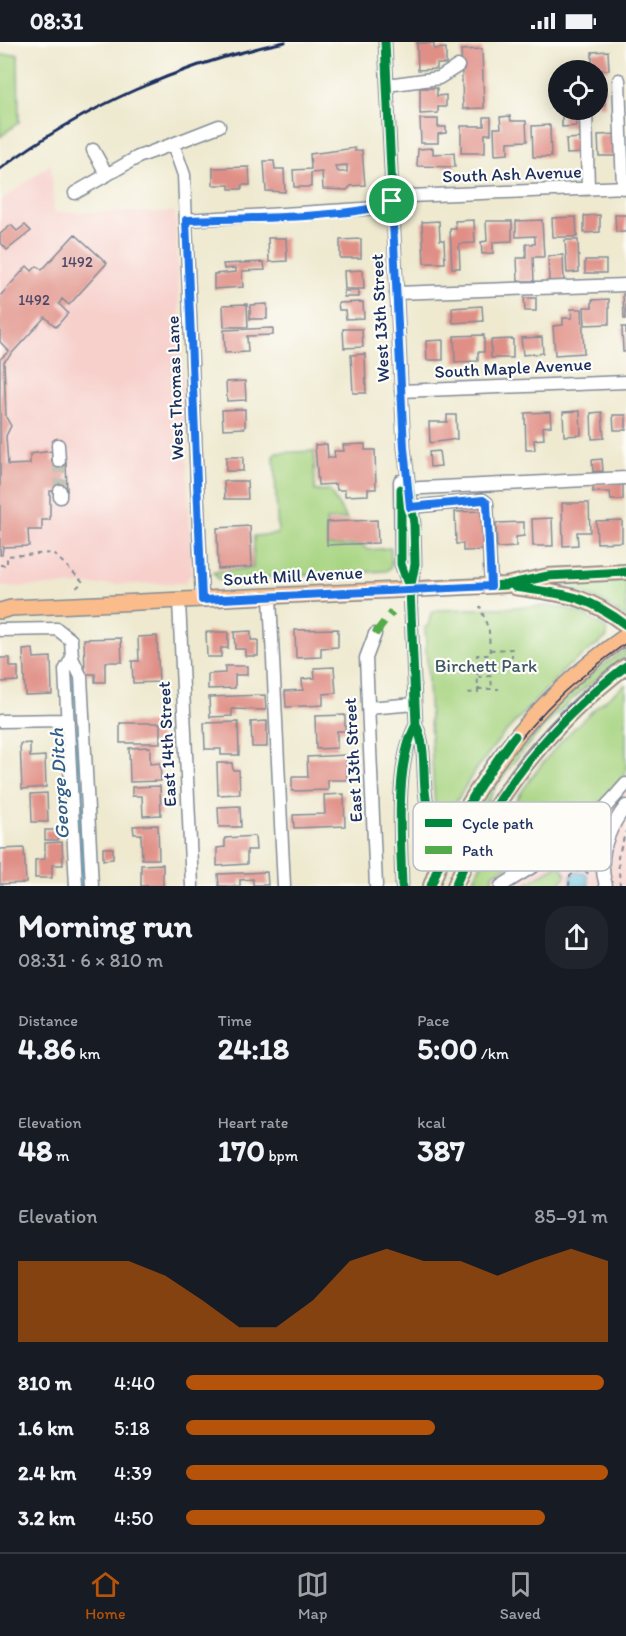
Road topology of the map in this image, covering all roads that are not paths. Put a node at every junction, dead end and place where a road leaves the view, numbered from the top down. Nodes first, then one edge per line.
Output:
1 (385, 42) edge
2 (458, 66) dead end
3 (620, 80) dead end
4 (387, 84) junction
5 (586, 120) edge
6 (219, 126) dead end
7 (173, 144) junction
8 (93, 150) dead end
9 (107, 175) junction
10 (624, 187) edge
11 (588, 189) junction
12 (75, 193) dead end
13 (392, 201) junction
14 (186, 220) junction
15 (626, 285) edge
16 (396, 293) junction
17 (626, 382) edge
18 (401, 391) junction
19 (58, 445) dead end
20 (59, 461) tunnel mouth
21 (626, 478) edge
22 (405, 489) junction
23 (410, 507) junction
24 (626, 572) edge
25 (499, 586) junction
26 (410, 590) junction
27 (270, 597) junction
28 (202, 600) junction
29 (179, 601) junction
30 (4, 608) edge
31 (626, 625) edge
32 (0, 630) edge
33 (375, 634) dead end
34 (626, 636) edge
35 (72, 658) junction
36 (626, 666) edge
37 (415, 704) junction
38 (368, 708) junction
39 (68, 720) junction
40 (0, 721) edge
41 (416, 725) junction
42 (626, 784) edge
43 (615, 798) junction
44 (428, 802) edge
45 (471, 802) edge
46 (497, 802) edge
47 (610, 802) edge
48 (626, 806) edge
49 (611, 831) edge
50 (437, 871) edge
51 (461, 871) edge
52 (525, 871) edge
53 (604, 871) edge
54 (76, 886) edge
55 (92, 886) edge
56 (192, 886) edge
57 (284, 886) edge
58 (376, 886) edge
59 (402, 886) edge
60 (431, 886) edge
61 (455, 886) edge
62 (501, 886) edge
63 (606, 886) edge

1 - 4 street, West 13th Street
2 - 4 street
3 - 10 street
4 - 13 street, West 13th Street
5 - 11 street
6 - 7 street
7 - 9 street
7 - 14 street, West Thomas Lane
8 - 9 street
9 - 12 street
10 - 11 street, South Ash Avenue
11 - 13 street, South Ash Avenue
13 - 14 street, South Ash Avenue
13 - 16 street, West 13th Street
14 - 28 street, West Thomas Lane
15 - 16 street
16 - 18 street, West 13th Street
17 - 18 street, South Maple Avenue
18 - 22 street, West 13th Street
19 - 20 street
21 - 22 street
22 - 23 street, West 13th Street
22 - 26 street, West 13th Street
23 - 25 street
23 - 26 street, West 13th Street
24 - 25 main road, South Mill Avenue
25 - 26 main road, South Mill Avenue
25 - 31 main road, South Mill Avenue
26 - 27 main road, South Mill Avenue
26 - 37 street
27 - 28 main road, South Mill Avenue
27 - 57 street
28 - 29 main road, South Mill Avenue
29 - 30 main road, South Mill Avenue
29 - 56 street, East 14th Street
32 - 35 street
33 - 38 street, East 13th Street
34 - 45 main road
35 - 39 street
35 - 55 street
36 - 46 main road
37 - 38 street
37 - 41 street
38 - 58 street, East 13th Street
39 - 40 street
39 - 54 street
41 - 44 street
41 - 59 street
42 - 43 street
43 - 47 street
43 - 48 street
48 - 49 street
50 - 60 main road
51 - 61 main road
52 - 62 street
53 - 63 street

